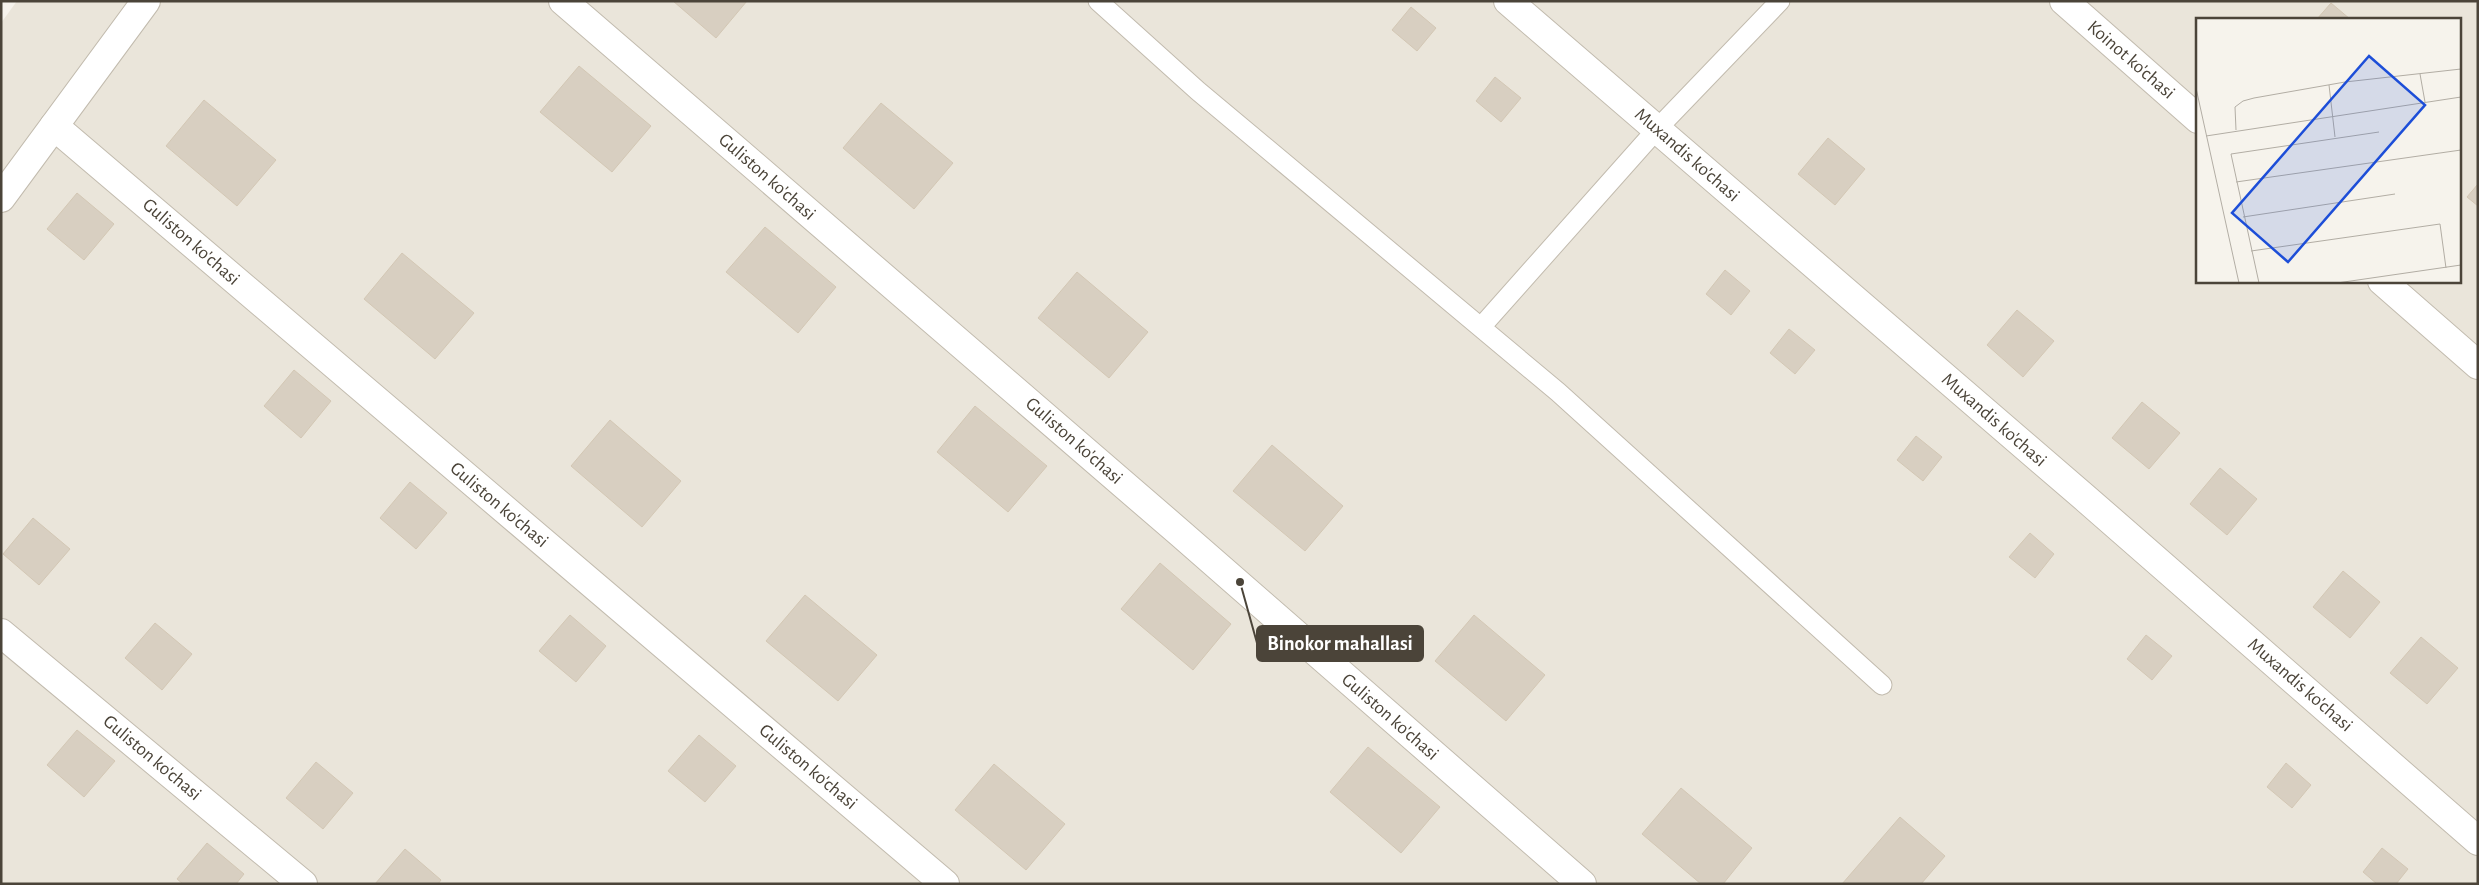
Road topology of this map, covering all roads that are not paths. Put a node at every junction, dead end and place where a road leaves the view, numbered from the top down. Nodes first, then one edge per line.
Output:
1 (146, 1) edge
2 (563, 1) edge
3 (1098, 1) edge
4 (1508, 1) edge
5 (1780, 1) edge
6 (2064, 1) edge
7 (2196, 117) edge
8 (54, 126) junction
9 (1657, 129) junction
10 (1, 198) edge
11 (2383, 282) edge
12 (1481, 327) junction
13 (2478, 365) edge
14 (1, 633) edge
15 (1882, 684) dead end
16 (2478, 841) edge
17 (303, 884) edge
18 (945, 884) edge
19 (1582, 884) edge

1 - 8 street
2 - 19 street, Guliston ko'chasi
3 - 12 lane
4 - 9 street, Muxandis ko'chasi
5 - 9 lane
6 - 7 street, Koinot ko'chasi
8 - 10 street
8 - 18 street, Guliston ko'chasi
9 - 12 lane
9 - 16 street, Muxandis ko'chasi
11 - 13 street
12 - 15 lane
14 - 17 street, Guliston ko'chasi

